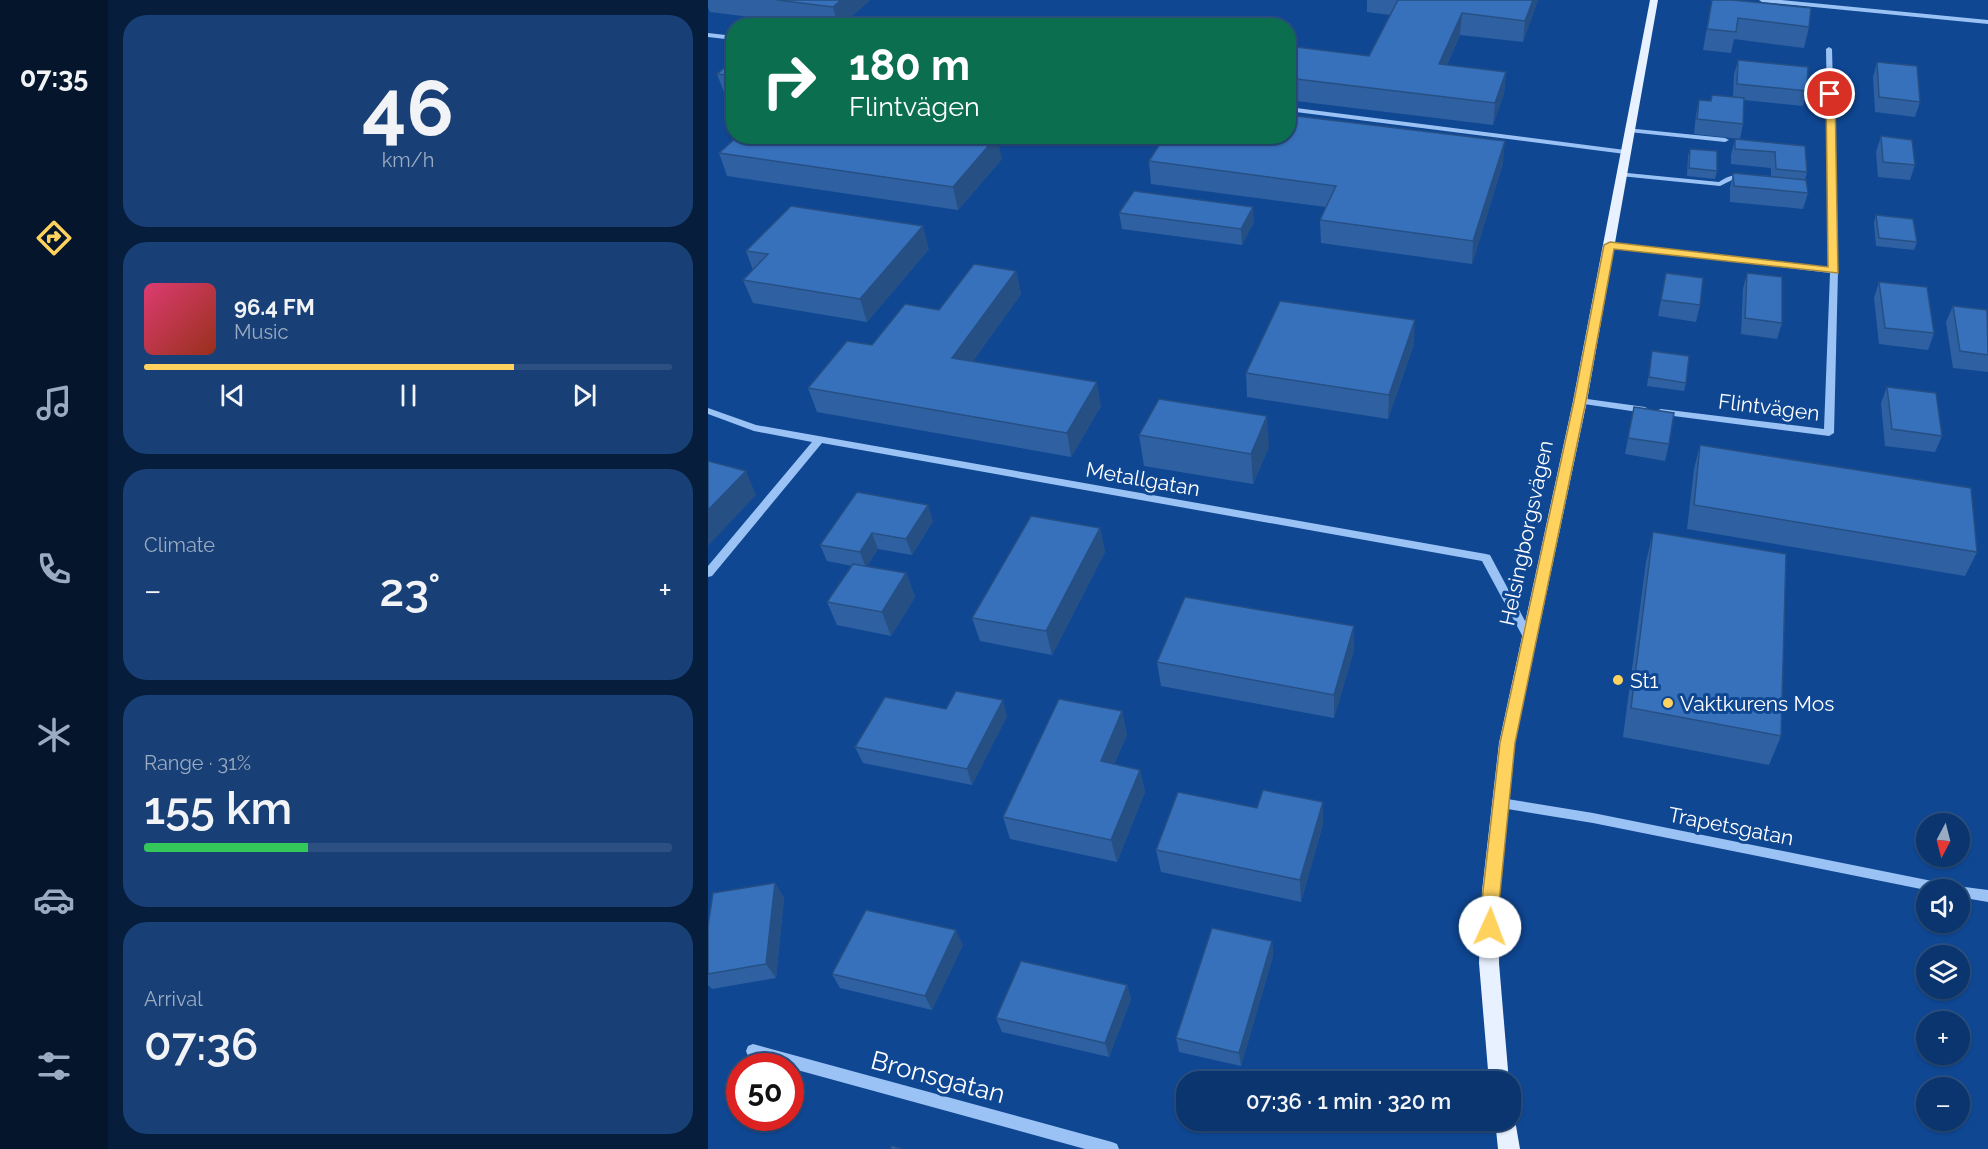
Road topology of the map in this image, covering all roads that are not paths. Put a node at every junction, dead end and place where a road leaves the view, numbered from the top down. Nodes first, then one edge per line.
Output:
1 (1654, 0) edge
2 (1762, 0) edge
3 (1988, 22) edge
4 (708, 35) edge
5 (726, 37) edge
6 (1829, 49) dead end
7 (1296, 110) edge
8 (1629, 130) junction
9 (1725, 140) edge
10 (1625, 153) junction
11 (1620, 174) junction
12 (1751, 178) edge
13 (1610, 245) junction
14 (1834, 271) junction
15 (1580, 401) junction
16 (708, 411) edge
17 (819, 440) junction
18 (708, 573) edge
19 (1528, 636) junction
20 (1501, 803) junction
21 (1916, 883) edge
22 (1970, 893) edge
23 (1988, 896) edge
24 (753, 1051) dead end
25 (1498, 1071) edge
26 (1507, 1131) edge
27 (1112, 1149) edge
28 (1509, 1149) edge

1 - 8 main road, Helsingborgsvägen
2 - 3 street
4 - 5 street
6 - 14 street, Flintvägen
7 - 10 street
8 - 9 street
8 - 10 main road, Helsingborgsvägen
10 - 11 main road, Helsingborgsvägen
11 - 12 street
11 - 13 main road, Helsingborgsvägen
13 - 14 street
13 - 15 main road, Helsingborgsvägen
14 - 15 street, Flintvägen
15 - 19 main road, Helsingborgsvägen
16 - 17 street, Metallgatan
17 - 18 street
17 - 19 street, Metallgatan
19 - 20 main road, Helsingborgsvägen
20 - 21 street, Trapetsgatan
20 - 25 main road, Helsingborgsvägen
22 - 23 street
24 - 27 street, Bronsgatan
26 - 28 main road

